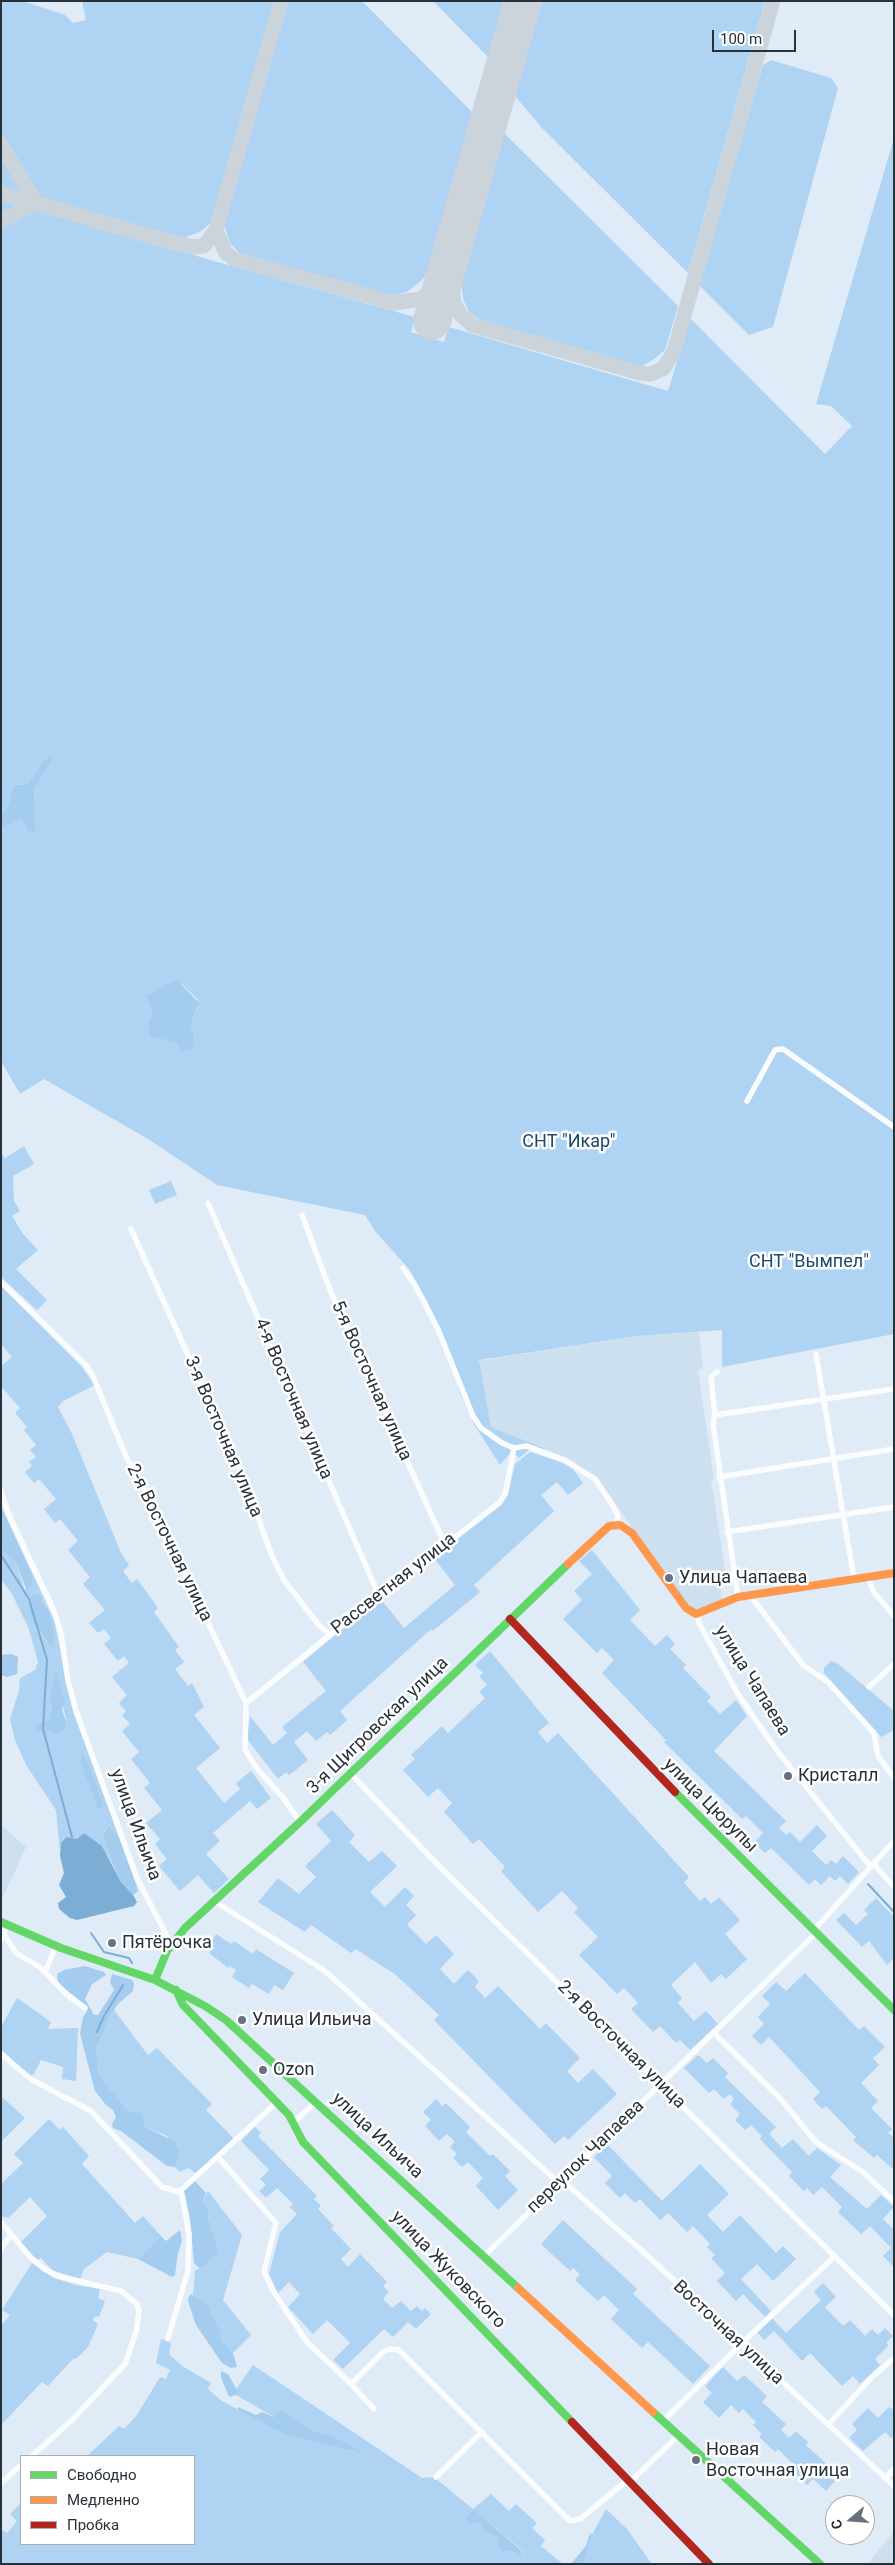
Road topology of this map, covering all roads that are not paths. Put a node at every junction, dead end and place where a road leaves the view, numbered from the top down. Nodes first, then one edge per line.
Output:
1 (747, 1101) dead end
2 (894, 1127) edge
3 (208, 1203) dead end
4 (302, 1215) dead end
5 (130, 1229) dead end
6 (403, 1268) dead end
7 (1, 1282) edge
8 (816, 1354) dead end
9 (718, 1372) dead end
10 (894, 1389) edge
11 (825, 1399) junction
12 (715, 1414) junction
13 (514, 1448) junction
14 (894, 1449) edge
15 (834, 1458) junction
16 (719, 1477) junction
17 (1, 1491) edge
18 (894, 1507) edge
19 (843, 1514) junction
20 (616, 1524) junction
21 (727, 1532) junction
22 (445, 1545) junction
23 (894, 1572) edge
24 (868, 1577) junction
25 (854, 1579) junction
26 (750, 1595) junction
27 (379, 1596) junction
28 (738, 1597) junction
29 (696, 1614) junction
30 (894, 1616) edge
31 (510, 1619) junction
32 (330, 1635) junction
33 (894, 1664) edge
34 (869, 1687) dead end
35 (246, 1703) junction
36 (350, 1773) junction
37 (894, 1778) edge
38 (300, 1822) junction
39 (894, 1841) edge
40 (872, 1864) junction
41 (894, 1887) edge
42 (214, 1901) junction
43 (4, 1924) edge
44 (816, 1931) junction
45 (2, 1937) edge
46 (171, 1944) junction
47 (56, 1946) junction
48 (45, 1972) junction
49 (155, 1980) junction
50 (176, 1990) junction
51 (85, 2008) dead end
52 (894, 2010) edge
53 (715, 2034) junction
54 (1, 2054) edge
55 (662, 2086) junction
56 (318, 2101) junction
57 (277, 2102) junction
58 (294, 2122) junction
59 (218, 2157) junction
60 (560, 2182) junction
61 (179, 2192) junction
62 (894, 2201) edge
63 (1, 2222) edge
64 (11, 2235) junction
65 (1, 2248) edge
66 (484, 2256) junction
67 (835, 2256) junction
68 (894, 2315) edge
69 (168, 2338) dead end
70 (740, 2344) junction
71 (894, 2358) edge
72 (351, 2384) junction
73 (374, 2409) dead end
74 (663, 2421) junction
75 (828, 2425) junction
76 (482, 2432) junction
77 (678, 2436) junction
78 (33, 2455) edge
79 (20, 2466) edge
80 (894, 2469) edge
81 (436, 2476) dead end
82 (885, 2478) junction
83 (630, 2480) junction
84 (1, 2483) edge
85 (894, 2486) edge
86 (709, 2564) edge
87 (820, 2564) edge

1 - 2 street
3 - 27 street, 4-я Восточная улица
4 - 22 street, 5-я Восточная улица
5 - 32 street, 3-я Восточная улица
6 - 13 street
7 - 35 street, 2-я Восточная улица
8 - 11 street
9 - 12 street
10 - 11 street
11 - 12 street
11 - 15 street
12 - 16 street
13 - 20 street
13 - 22 street, Рассветная улица
14 - 15 street
15 - 16 street
15 - 19 street
16 - 21 street
17 - 46 street, улица Ильича
18 - 19 street
19 - 21 street
19 - 25 street
20 - 29 street, улица Чапаева
20 - 31 street, 3-я Щигровская улица
21 - 28 street
22 - 27 street, Рассветная улица
23 - 24 street
24 - 25 street
24 - 30 street
25 - 26 street
26 - 28 street
26 - 37 street
27 - 32 street, Рассветная улица
28 - 29 street
29 - 40 street, улица Чапаева
31 - 36 street, 3-я Щигровская улица
31 - 44 street, улица Цюрупы
32 - 35 street, Рассветная улица
33 - 34 street
35 - 38 street, 2-я Восточная улица
36 - 38 street, 3-я Щигровская улица
36 - 55 street, 2-я Восточная улица
38 - 42 street, 3-я Щигровская улица
39 - 40 street, переулок Чапаева
40 - 41 street, улица Чапаева
40 - 44 street, переулок Чапаева
42 - 46 street, 3-я Щигровская улица
42 - 60 street, Восточная улица
43 - 45 street
43 - 47 street, улица Ильича
44 - 52 street, улица Цюрупы
44 - 53 street, переулок Чапаева
45 - 48 street
46 - 49 street
47 - 48 street
47 - 49 street, улица Ильича
48 - 51 street
49 - 50 street, улица Ильича
50 - 56 street, улица Ильича
50 - 57 street, улица Жуковского
53 - 55 street, переулок Чапаева
53 - 62 street
54 - 61 street
55 - 60 street, переулок Чапаева
55 - 67 street, 2-я Восточная улица
56 - 58 street
56 - 66 street, улица Ильича
57 - 58 street, улица Жуковского
57 - 59 street
58 - 83 street, улица Жуковского
59 - 61 street
59 - 72 street
60 - 66 street, переулок Чапаева
60 - 70 street, Восточная улица
61 - 69 street
63 - 64 street
64 - 65 street
64 - 78 street
66 - 74 street, улица Ильича
67 - 68 street, 2-я Восточная улица
67 - 70 street
70 - 74 street
70 - 75 street, Восточная улица
71 - 75 street
72 - 73 street
72 - 76 street
74 - 77 street, улица Ильича
75 - 82 street, Восточная улица
76 - 81 street
76 - 83 street
77 - 83 street
77 - 87 street, улица Ильича
79 - 84 street
80 - 82 street
82 - 85 street, Восточная улица
83 - 86 street, улица Жуковского

